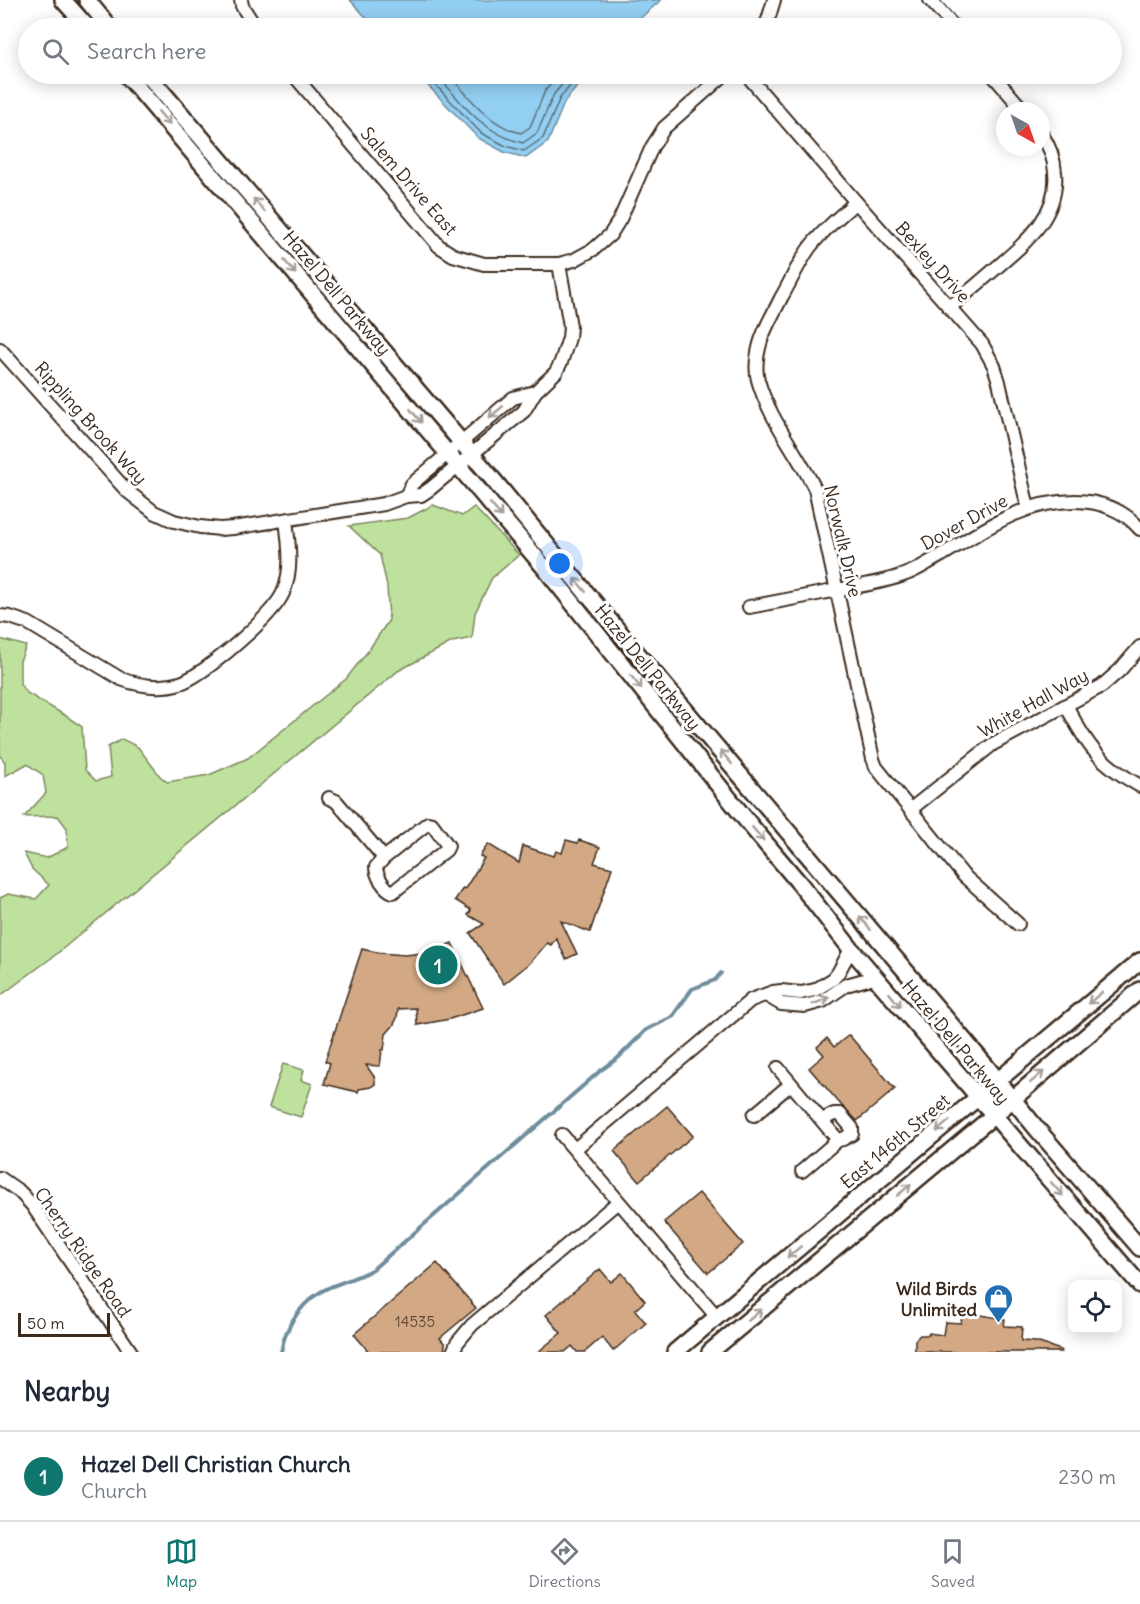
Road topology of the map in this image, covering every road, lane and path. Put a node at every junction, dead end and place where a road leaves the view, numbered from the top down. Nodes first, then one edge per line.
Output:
1 (63, 0) edge
2 (87, 0) edge
3 (241, 0) edge
4 (774, 0) edge
5 (930, 0) edge
6 (79, 18) edge
7 (102, 18) edge
8 (250, 18) edge
9 (769, 18) edge
10 (946, 18) edge
11 (134, 84) edge
12 (156, 84) edge
13 (302, 84) edge
14 (714, 84) edge
15 (755, 84) edge
16 (1001, 84) edge
17 (1016, 102) edge
18 (1050, 148) edge
19 (856, 202) junction
20 (559, 264) junction
21 (950, 307) junction
22 (0, 349) edge
23 (535, 392) junction
24 (461, 441) junction
25 (447, 453) junction
26 (472, 455) junction
27 (458, 466) junction
28 (406, 496) junction
29 (1028, 508) junction
30 (286, 520) junction
31 (1140, 529) edge
32 (837, 590) junction
33 (749, 607) dead end
34 (0, 616) edge
35 (1140, 647) edge
36 (1066, 705) junction
37 (1140, 786) edge
38 (329, 798) dead end
39 (911, 809) junction
40 (384, 858) junction
41 (1018, 924) dead end
42 (851, 949) junction
43 (1140, 961) edge
44 (875, 977) junction
45 (1140, 990) edge
46 (766, 995) junction
47 (778, 1068) dead end
48 (997, 1080) junction
49 (791, 1084) junction
50 (977, 1097) junction
51 (1012, 1099) junction
52 (754, 1115) dead end
53 (993, 1116) junction
54 (822, 1120) junction
55 (562, 1135) dead end
56 (838, 1140) junction
57 (575, 1149) junction
58 (802, 1171) dead end
59 (0, 1179) edge
60 (618, 1202) junction
61 (1140, 1248) edge
62 (1140, 1285) edge
63 (717, 1317) junction
64 (131, 1352) edge
65 (453, 1352) edge
66 (675, 1352) edge
67 (710, 1352) edge

1 - 6 main road
2 - 7 main road
3 - 8 street
4 - 9 street
5 - 10 street
11 -> 25 main road, Hazel Dell Parkway
24 -> 12 main road, Hazel Dell Parkway
13 - 20 street, Salem Drive East
14 - 20 street
15 - 19 street, Bexley Drive
16 - 17 street
18 - 21 street
19 - 21 street, Bexley Drive
19 - 32 street, Norwalk Drive
20 - 23 street
21 - 29 street, Bexley Drive
22 - 30 street, Rippling Brook Way
23 -> 24 street
23 - 26 street, Rippling Brook Way
24 - 25 street
24 - 26 main road, Hazel Dell Parkway
25 - 27 main road, Hazel Dell Parkway
25 - 28 street
26 - 27 street, Rippling Brook Way
48 -> 26 main road, Hazel Dell Parkway
27 - 28 street, Rippling Brook Way
27 -> 42 main road, Hazel Dell Parkway
28 - 30 street, Rippling Brook Way
29 - 31 street, Dover Drive
29 - 32 street, Dover Drive
30 - 34 street
32 - 33 street, Dover Drive
32 - 39 street, Norwalk Drive
35 - 36 street, White Hall Way
36 - 37 street
36 - 39 street, White Hall Way
38 - 40 street
39 - 41 street, Norwalk Drive
40 - 40 street
42 - 44 main road, Hazel Dell Parkway
42 - 46 street
43 -> 48 main road, East 146th Street
46 -> 44 street
44 -> 50 main road, Hazel Dell Parkway
51 -> 45 main road
46 - 57 street
47 - 49 street
48 - 50 main road, East 146th Street
48 - 51 main road, Hazel Dell Parkway
49 - 52 street
49 - 54 street
50 - 53 main road, Hazel Dell Parkway
50 -> 63 main road, East 146th Street
51 - 53 main road
51 - 61 main road, Hazel Dell Parkway
53 -> 62 main road, Hazel Dell Parkway
67 -> 53 main road
54 - 56 street
54 - 56 street
55 - 57 street
56 - 58 street
57 - 60 street
59 - 64 street, Cherry Ridge Road
60 - 63 street
60 - 65 street
63 - 66 main road, East 146th Street

